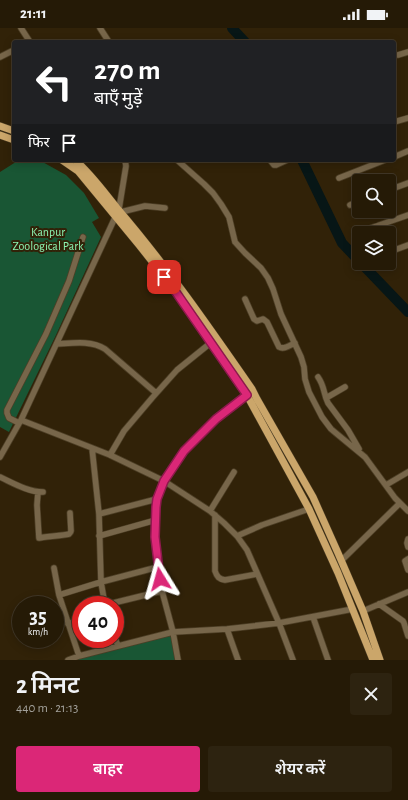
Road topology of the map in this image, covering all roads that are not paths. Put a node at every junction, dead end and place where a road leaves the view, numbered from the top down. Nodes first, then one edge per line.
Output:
1 (21, 28) edge
2 (100, 28) edge
3 (28, 40) edge
4 (108, 40) edge
5 (12, 51) edge
6 (408, 52) edge
7 (398, 55) dead end
8 (0, 57) edge
9 (407, 120) edge
10 (396, 122) edge
11 (0, 126) edge
12 (12, 130) edge
13 (0, 135) edge
14 (12, 139) edge
15 (408, 151) edge
16 (396, 156) edge
17 (65, 162) edge
18 (77, 162) edge
19 (125, 162) edge
20 (179, 162) edge
21 (271, 162) edge
22 (283, 162) edge
23 (380, 162) edge
24 (339, 178) dead end
25 (408, 182) edge
26 (396, 187) edge
27 (165, 208) dead end
28 (118, 213) junction
29 (408, 215) edge
30 (379, 225) edge
31 (83, 237) dead end
32 (408, 246) edge
33 (396, 250) edge
34 (245, 299) dead end
35 (214, 341) junction
36 (295, 343) junction
37 (56, 344) junction
38 (318, 377) dead end
39 (345, 387) dead end
40 (156, 393) junction
41 (250, 394) junction
42 (326, 398) junction
43 (20, 421) junction
44 (92, 448) junction
45 (361, 453) junction
46 (110, 455) junction
47 (0, 457) edge
48 (234, 472) dead end
49 (408, 472) edge
50 (0, 476) edge
51 (164, 481) junction
52 (386, 485) junction
53 (157, 499) junction
54 (408, 501) edge
55 (400, 504) junction
56 (309, 509) junction
57 (210, 511) junction
58 (408, 511) edge
59 (70, 512) dead end
60 (99, 514) junction
61 (215, 515) junction
62 (156, 520) junction
63 (99, 536) junction
64 (237, 536) junction
65 (408, 539) edge
66 (408, 547) edge
67 (408, 559) edge
68 (342, 560) junction
69 (158, 567) junction
70 (54, 568) dead end
71 (408, 570) edge
72 (257, 574) junction
73 (101, 582) junction
74 (162, 591) junction
75 (408, 592) edge
76 (59, 595) junction
77 (103, 596) edge
78 (124, 600) edge
79 (380, 604) junction
80 (353, 609) junction
81 (363, 611) junction
82 (313, 617) junction
83 (72, 623) edge
84 (279, 623) junction
85 (68, 624) junction
86 (227, 629) junction
87 (172, 632) junction
88 (408, 636) edge
89 (124, 644) edge
90 (111, 648) edge
91 (77, 658) edge
92 (68, 660) edge
93 (178, 660) edge
94 (238, 660) edge
95 (293, 660) edge
96 (328, 660) edge
97 (373, 660) edge
98 (380, 660) edge

1 - 3 street
2 - 4 street
5 - 8 street
6 - 7 street
9 - 10 street
11 - 12 main road
13 - 14 main road
15 - 16 street
17 - 28 main road
18 - 28 main road
19 - 28 street
20 - 36 street
21 - 22 street
23 - 24 street
25 - 26 street
27 - 28 street
28 - 35 main road
28 - 37 street
29 - 30 street
31 - 43 street
32 - 33 street
34 - 36 street
35 - 40 street
35 - 41 main road
36 - 45 street
37 - 40 street
37 - 43 street
38 - 42 street
39 - 42 street
40 - 46 street
41 - 51 street
41 - 56 main road
41 - 68 main road
42 - 45 street
43 - 44 street
43 - 47 street
44 - 46 street
44 - 60 street
45 - 52 street
46 - 51 street
48 - 57 street
49 - 52 street
50 - 59 street
51 - 53 street
51 - 57 street
52 - 55 street
53 - 60 street
53 - 62 street
54 - 55 street
55 - 58 street
55 - 68 street
56 - 64 street
56 - 80 main road
57 - 61 street
60 - 63 street
61 - 64 street
61 - 72 street
62 - 63 street
62 - 69 street
63 - 73 street
64 - 72 street
65 - 66 street
67 - 71 street
68 - 81 main road
69 - 73 street
69 - 74 street
70 - 76 street
72 - 84 street
73 - 76 street
73 - 77 street
74 - 78 street
74 - 87 street
75 - 79 street
76 - 85 street
79 - 81 street
79 - 88 street
80 - 82 street
80 - 97 main road
81 - 98 main road
82 - 84 street
82 - 96 street
83 - 85 street
84 - 86 street
84 - 95 street
85 - 91 street
86 - 87 street
86 - 94 street
87 - 89 street
87 - 93 street
90 - 91 street
91 - 92 street

